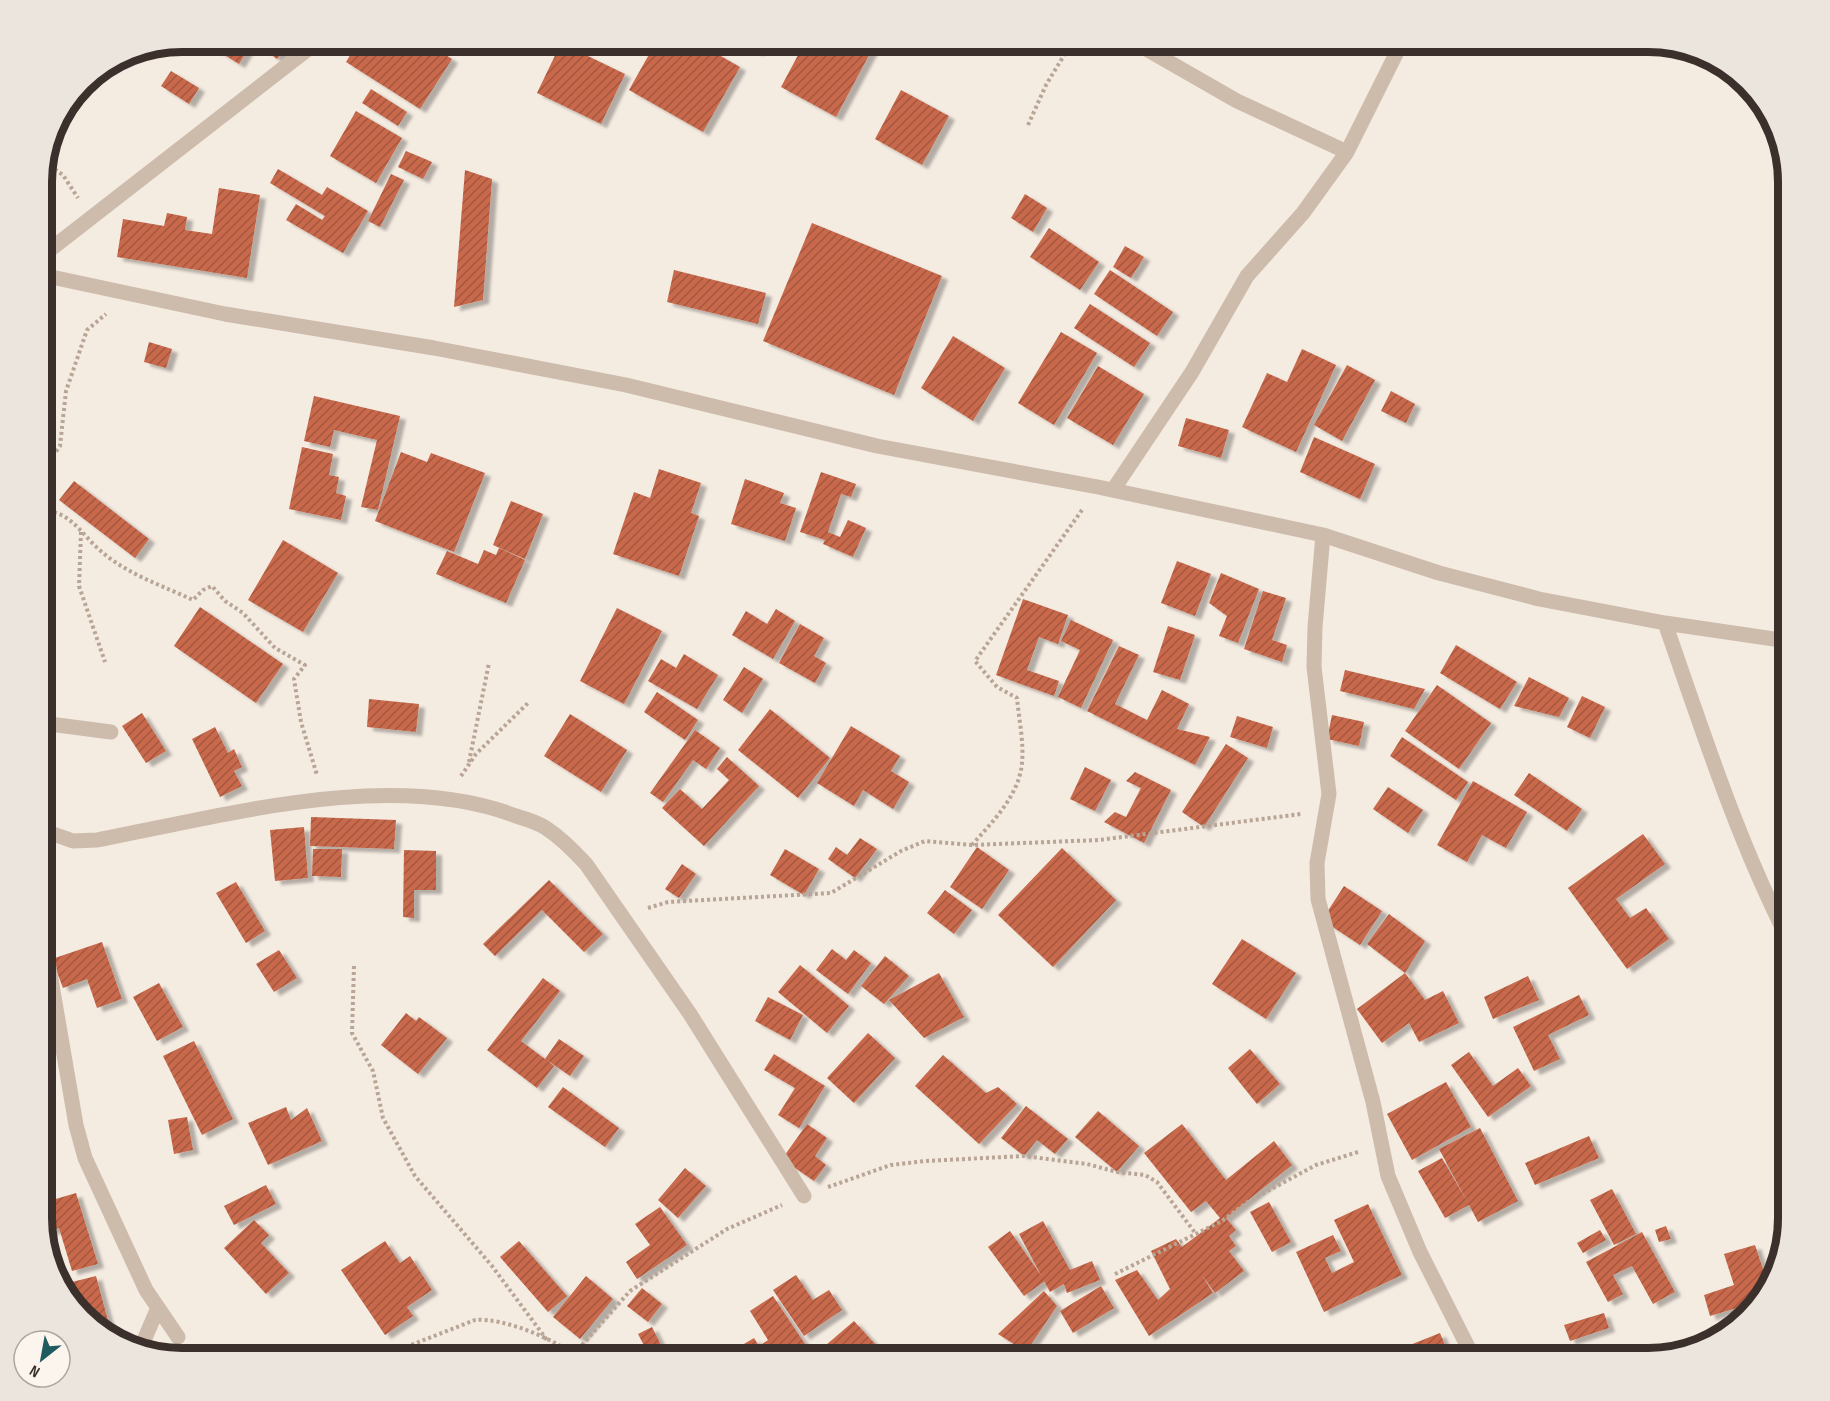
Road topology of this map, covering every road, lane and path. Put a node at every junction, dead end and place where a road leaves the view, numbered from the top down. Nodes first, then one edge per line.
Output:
1 (304, 52) edge
2 (1066, 52) edge
3 (1151, 52) edge
4 (1397, 52) edge
5 (1028, 125) dead end
6 (1347, 152) junction
7 (54, 168) edge
8 (91, 218) junction
9 (53, 247) edge
10 (53, 277) edge
11 (129, 294) junction
12 (53, 456) edge
13 (1106, 489) junction
14 (53, 512) edge
15 (81, 531) junction
16 (1323, 535) junction
17 (1665, 622) junction
18 (1778, 639) edge
19 (105, 662) dead end
20 (489, 663) dead end
21 (528, 703) dead end
22 (53, 724) edge
23 (111, 732) dead end
24 (468, 766) junction
25 (328, 798) junction
26 (445, 799) junction
27 (1326, 811) junction
28 (53, 834) edge
29 (972, 845) junction
30 (1778, 919) edge
31 (626, 921) junction
32 (354, 966) dead end
33 (53, 991) edge
34 (1382, 1144) junction
35 (804, 1196) junction
36 (1196, 1234) junction
37 (1115, 1274) dead end
38 (157, 1310) junction
39 (178, 1337) dead end
40 (547, 1340) junction
41 (143, 1343) edge
42 (405, 1348) edge
43 (562, 1348) edge
44 (578, 1348) edge
45 (1468, 1348) edge

1 - 8 street
2 - 5 path
3 - 6 street
4 - 6 street
6 - 13 street
7 - 8 path
8 - 9 street
10 - 11 street
11 - 12 path
11 - 13 street
13 - 16 street
13 - 29 path
14 - 15 path
15 - 19 path
15 - 25 path
16 - 17 street
16 - 27 street
17 - 18 street
17 - 30 street
20 - 24 path
21 - 24 path
22 - 23 street
24 - 26 path
25 - 26 street
25 - 28 street
26 - 31 street
27 - 29 path
27 - 34 street
29 - 31 path
31 - 35 street
32 - 40 path
33 - 38 street
34 - 36 path
34 - 45 street
35 - 36 path
35 - 44 path
36 - 37 path
38 - 39 street
38 - 41 street
40 - 42 path
40 - 43 path

